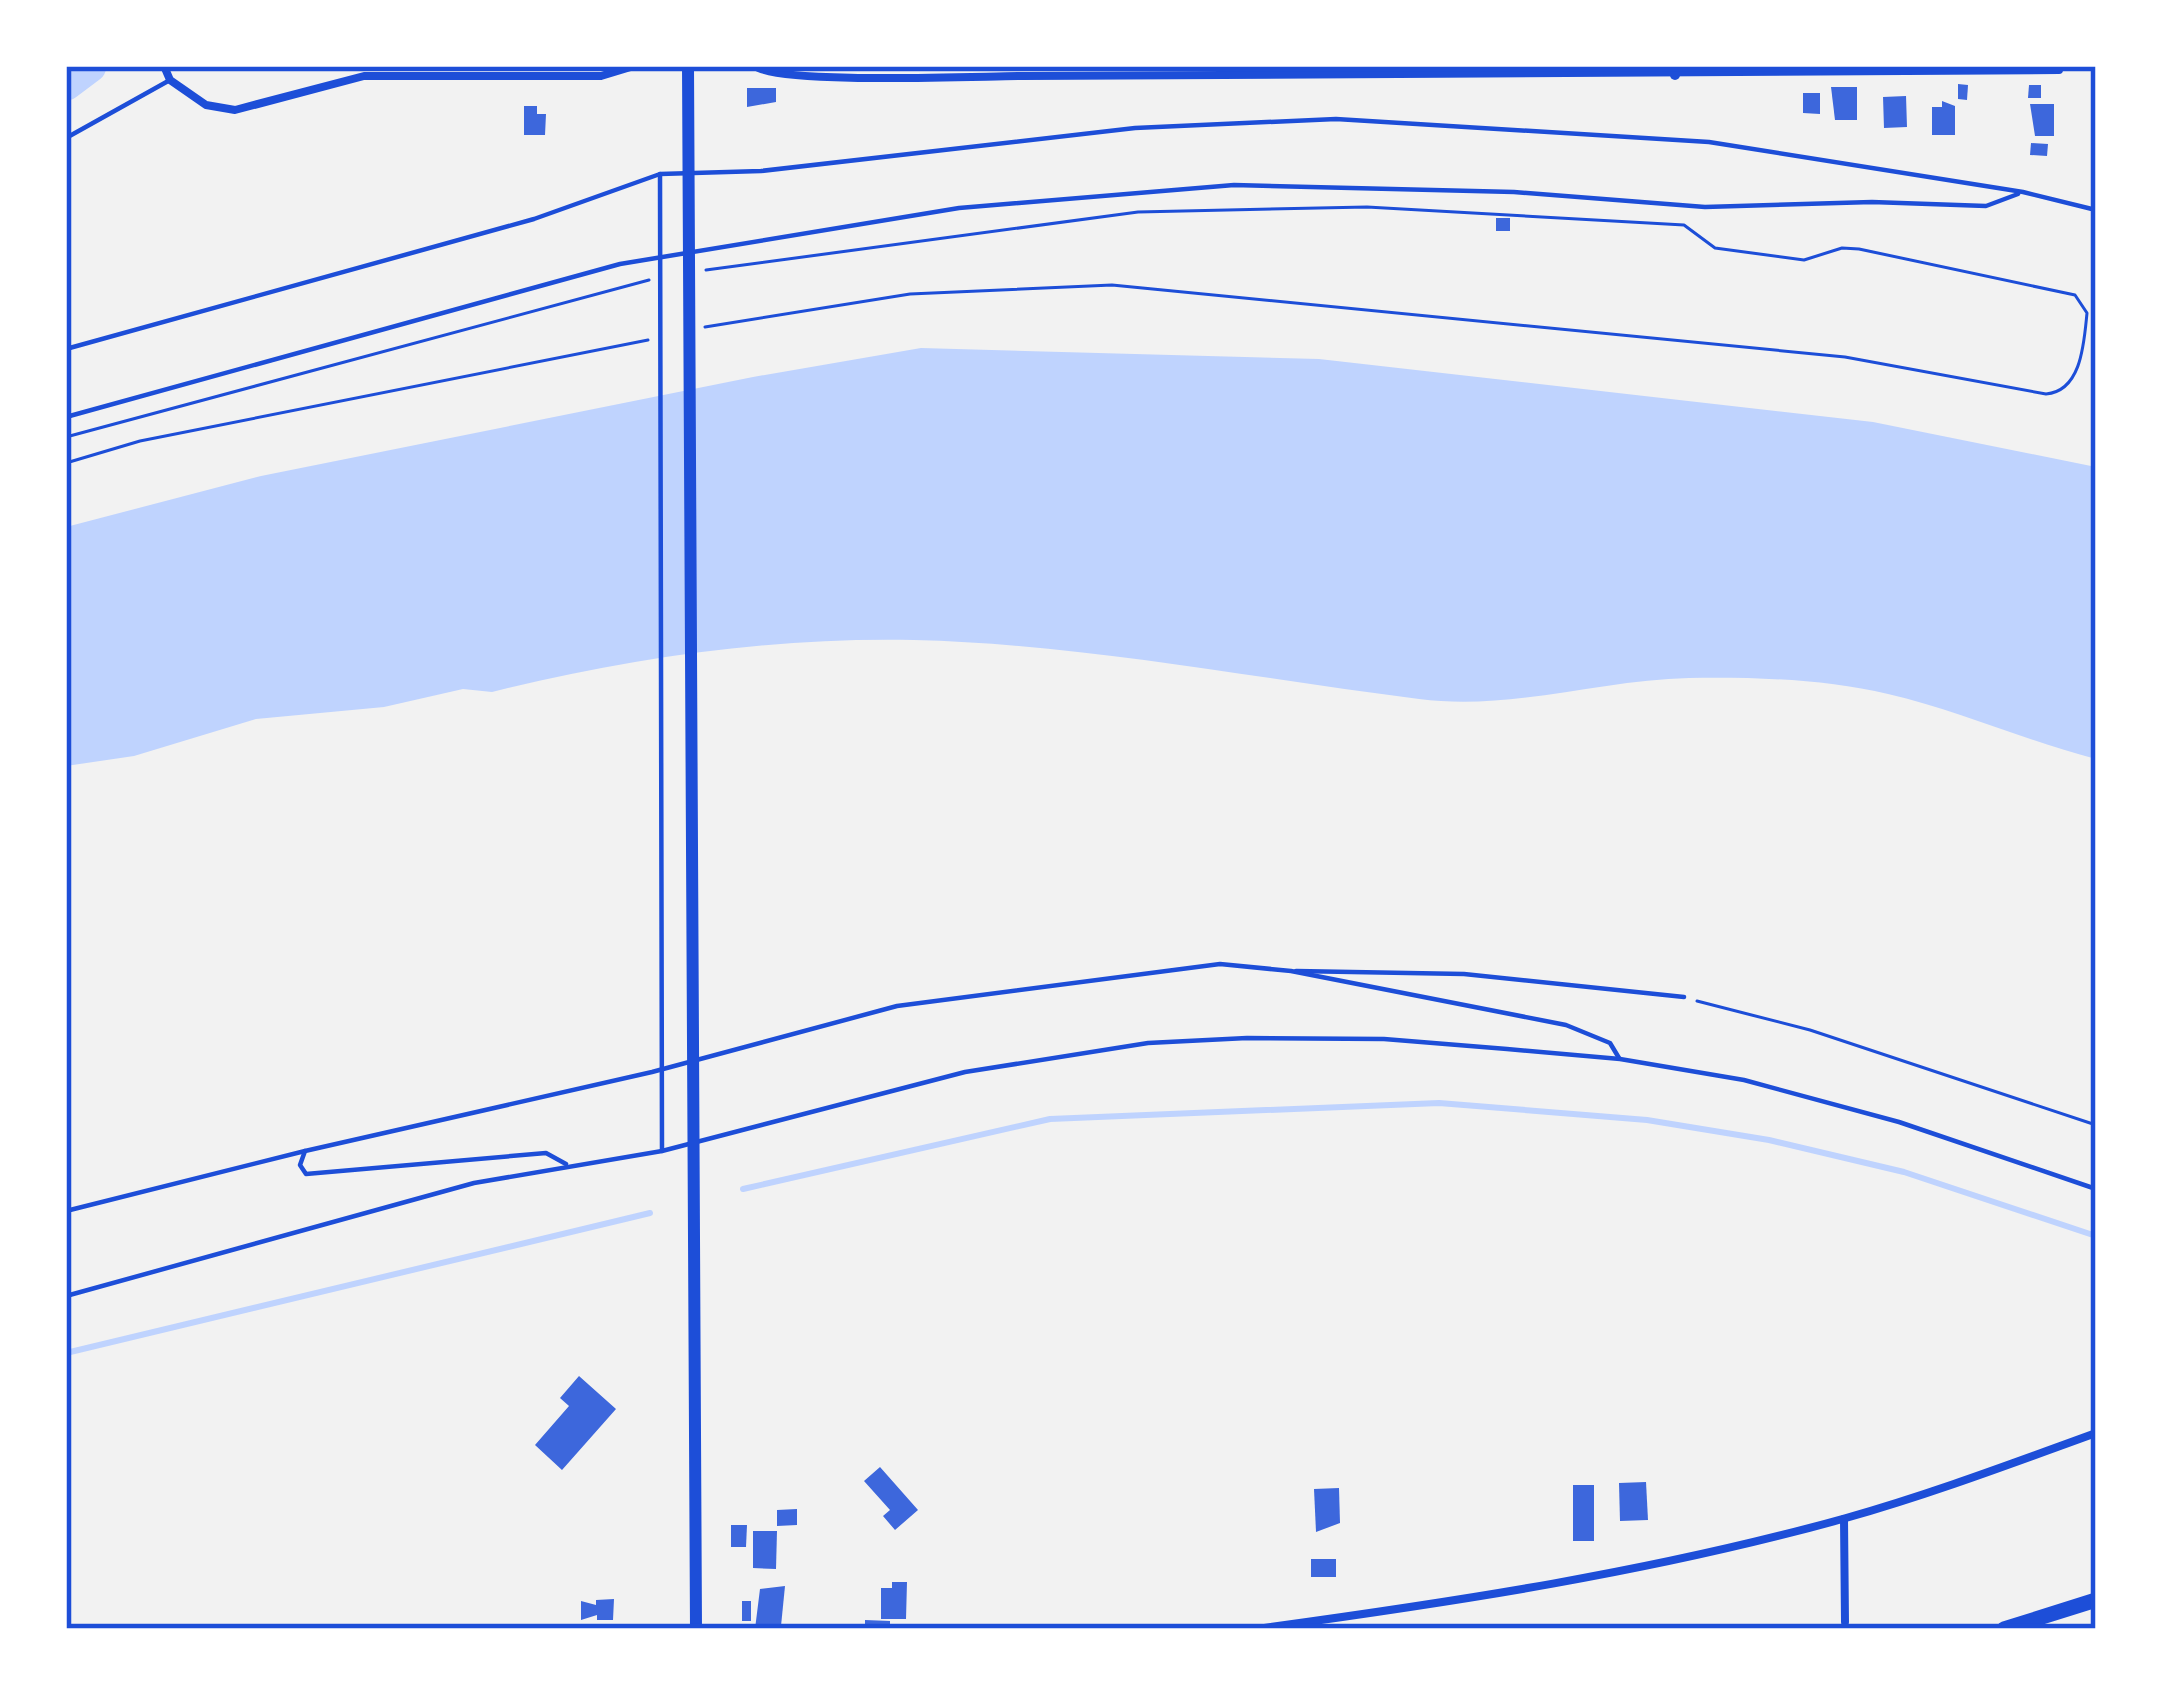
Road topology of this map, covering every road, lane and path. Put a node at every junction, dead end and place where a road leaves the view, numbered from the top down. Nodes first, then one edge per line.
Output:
1 (634, 66) edge
2 (688, 66) edge
3 (754, 66) edge
4 (1147, 70) edge
5 (1675, 70) edge
6 (2059, 70) dead end
7 (1006, 71) edge
8 (167, 72) edge
9 (66, 138) edge
10 (689, 173) junction
11 (660, 174) junction
12 (2023, 192) junction
13 (2096, 210) edge
14 (707, 270) dead end
15 (663, 278) dead end
16 (695, 329) dead end
17 (656, 338) dead end
18 (66, 349) edge
19 (66, 417) edge
20 (66, 437) edge
21 (66, 463) edge
22 (1291, 971) junction
23 (1684, 997) joint
24 (1620, 1059) junction
25 (2096, 1125) edge
26 (694, 1143) junction
27 (305, 1151) junction
28 (662, 1151) junction
29 (566, 1164) junction
30 (2096, 1189) edge
31 (66, 1210) edge
32 (66, 1295) edge
33 (2096, 1433) edge
34 (1844, 1519) junction
35 (2096, 1600) edge
36 (1845, 1622) dead end
37 (696, 1629) edge
38 (1256, 1629) edge
39 (2005, 1629) edge

1 - 8 street
2 - 10 main road
3 - 7 street
4 - 5 street
4 - 7 street
5 - 6 street
8 - 9 lane
10 - 11 lane
10 - 12 lane
10 - 26 main road
11 - 18 lane
11 - 28 lane
12 - 13 lane
12 - 19 lane
14 - 16 path
15 - 20 path
17 - 21 path
22 - 23 lane
22 - 24 lane
22 - 27 lane
23 - 25 path
24 - 26 lane
24 - 30 lane
26 - 28 lane
26 - 37 main road
27 - 29 lane
27 - 31 lane
28 - 29 lane
29 - 32 lane
33 - 34 street
34 - 36 street
34 - 38 street
35 - 39 highway

